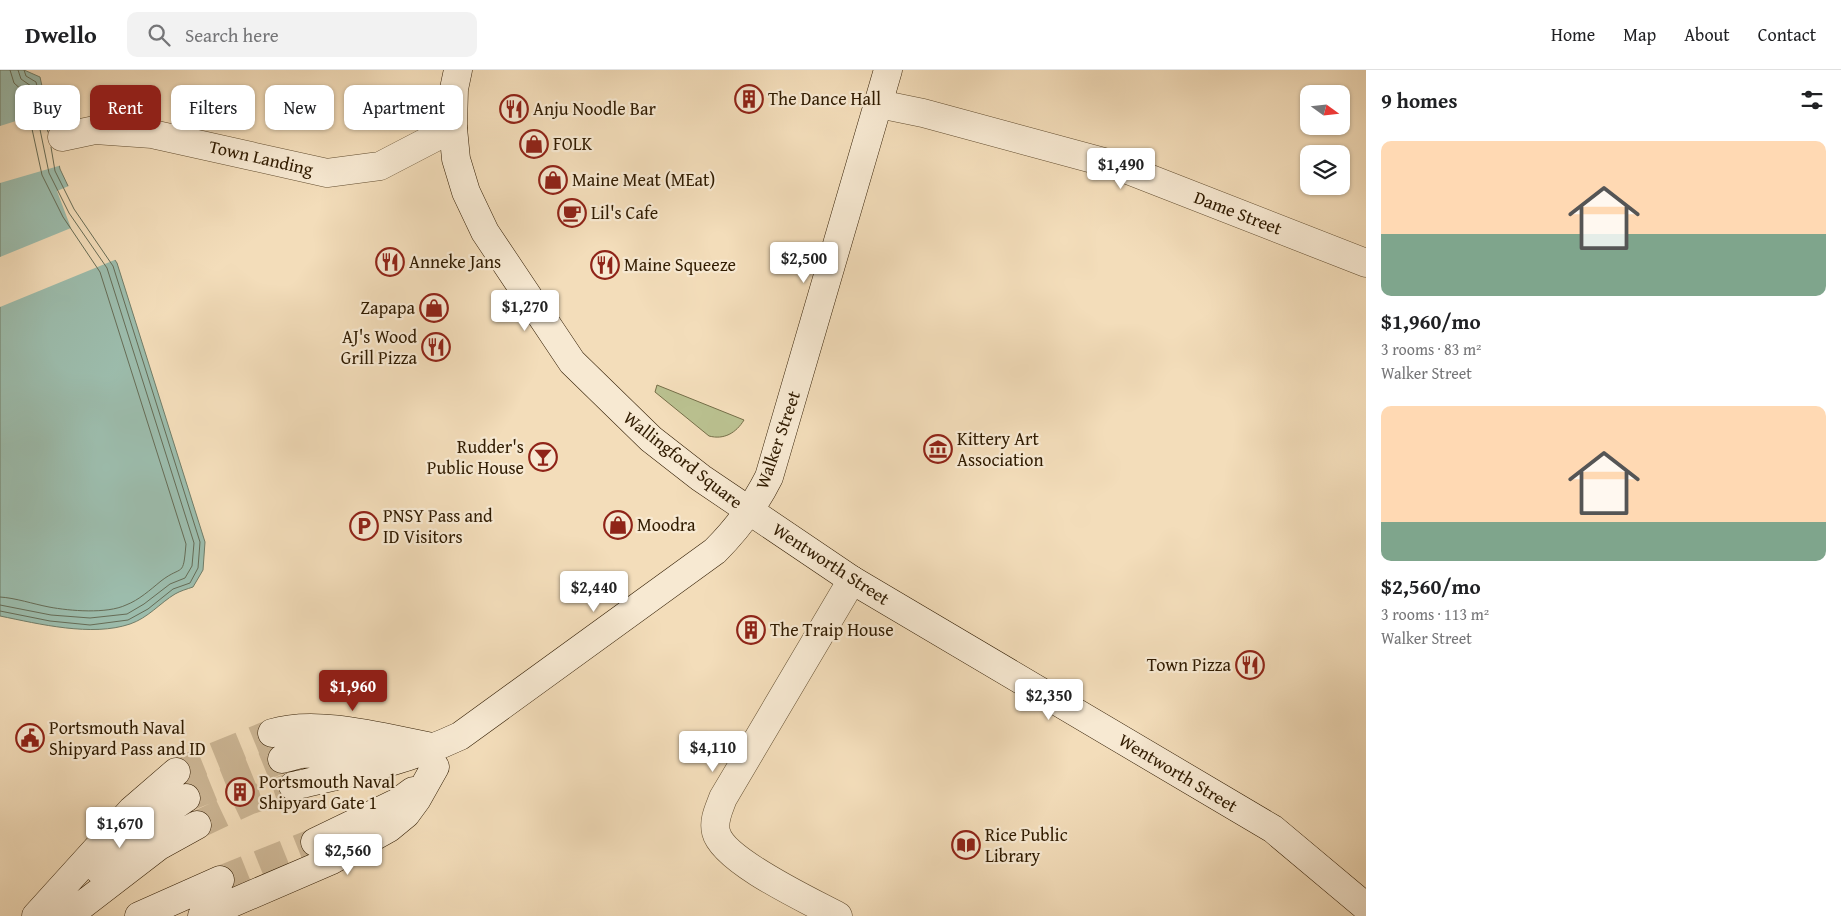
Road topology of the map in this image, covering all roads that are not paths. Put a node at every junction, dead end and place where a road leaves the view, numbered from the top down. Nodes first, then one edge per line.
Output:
1 (458, 70) edge
2 (888, 70) edge
3 (455, 85) edge
4 (879, 104) junction
5 (449, 130) edge
6 (453, 130) edge
7 (62, 137) dead end
8 (1366, 263) edge
9 (749, 511) junction
10 (852, 580) junction
11 (272, 733) tunnel mouth
12 (444, 750) junction
13 (282, 759) tunnel mouth
14 (176, 772) tunnel mouth
15 (293, 786) tunnel mouth
16 (186, 798) tunnel mouth
17 (197, 825) tunnel mouth
18 (315, 842) tunnel mouth
19 (220, 880) tunnel mouth
20 (1366, 907) edge
21 (36, 916) edge
22 (50, 916) edge
23 (68, 916) edge
24 (139, 916) edge
25 (202, 916) edge
26 (838, 916) edge

1 - 3 street, Wallingford Square
2 - 4 street, Walker Street
4 - 8 street, Dame Street
4 - 9 street, Walker Street
5 - 7 street, Town Landing
6 - 9 street, Wallingford Square
9 - 10 street, Wentworth Street
9 - 12 street, Walker Street
10 - 20 street, Wentworth Street
10 - 26 street
11 - 12 street
12 - 13 street
12 - 15 street, Walker Street
12 - 18 street, Walker Street
12 - 25 street
14 - 21 street
16 - 22 street
17 - 23 street
19 - 24 street

